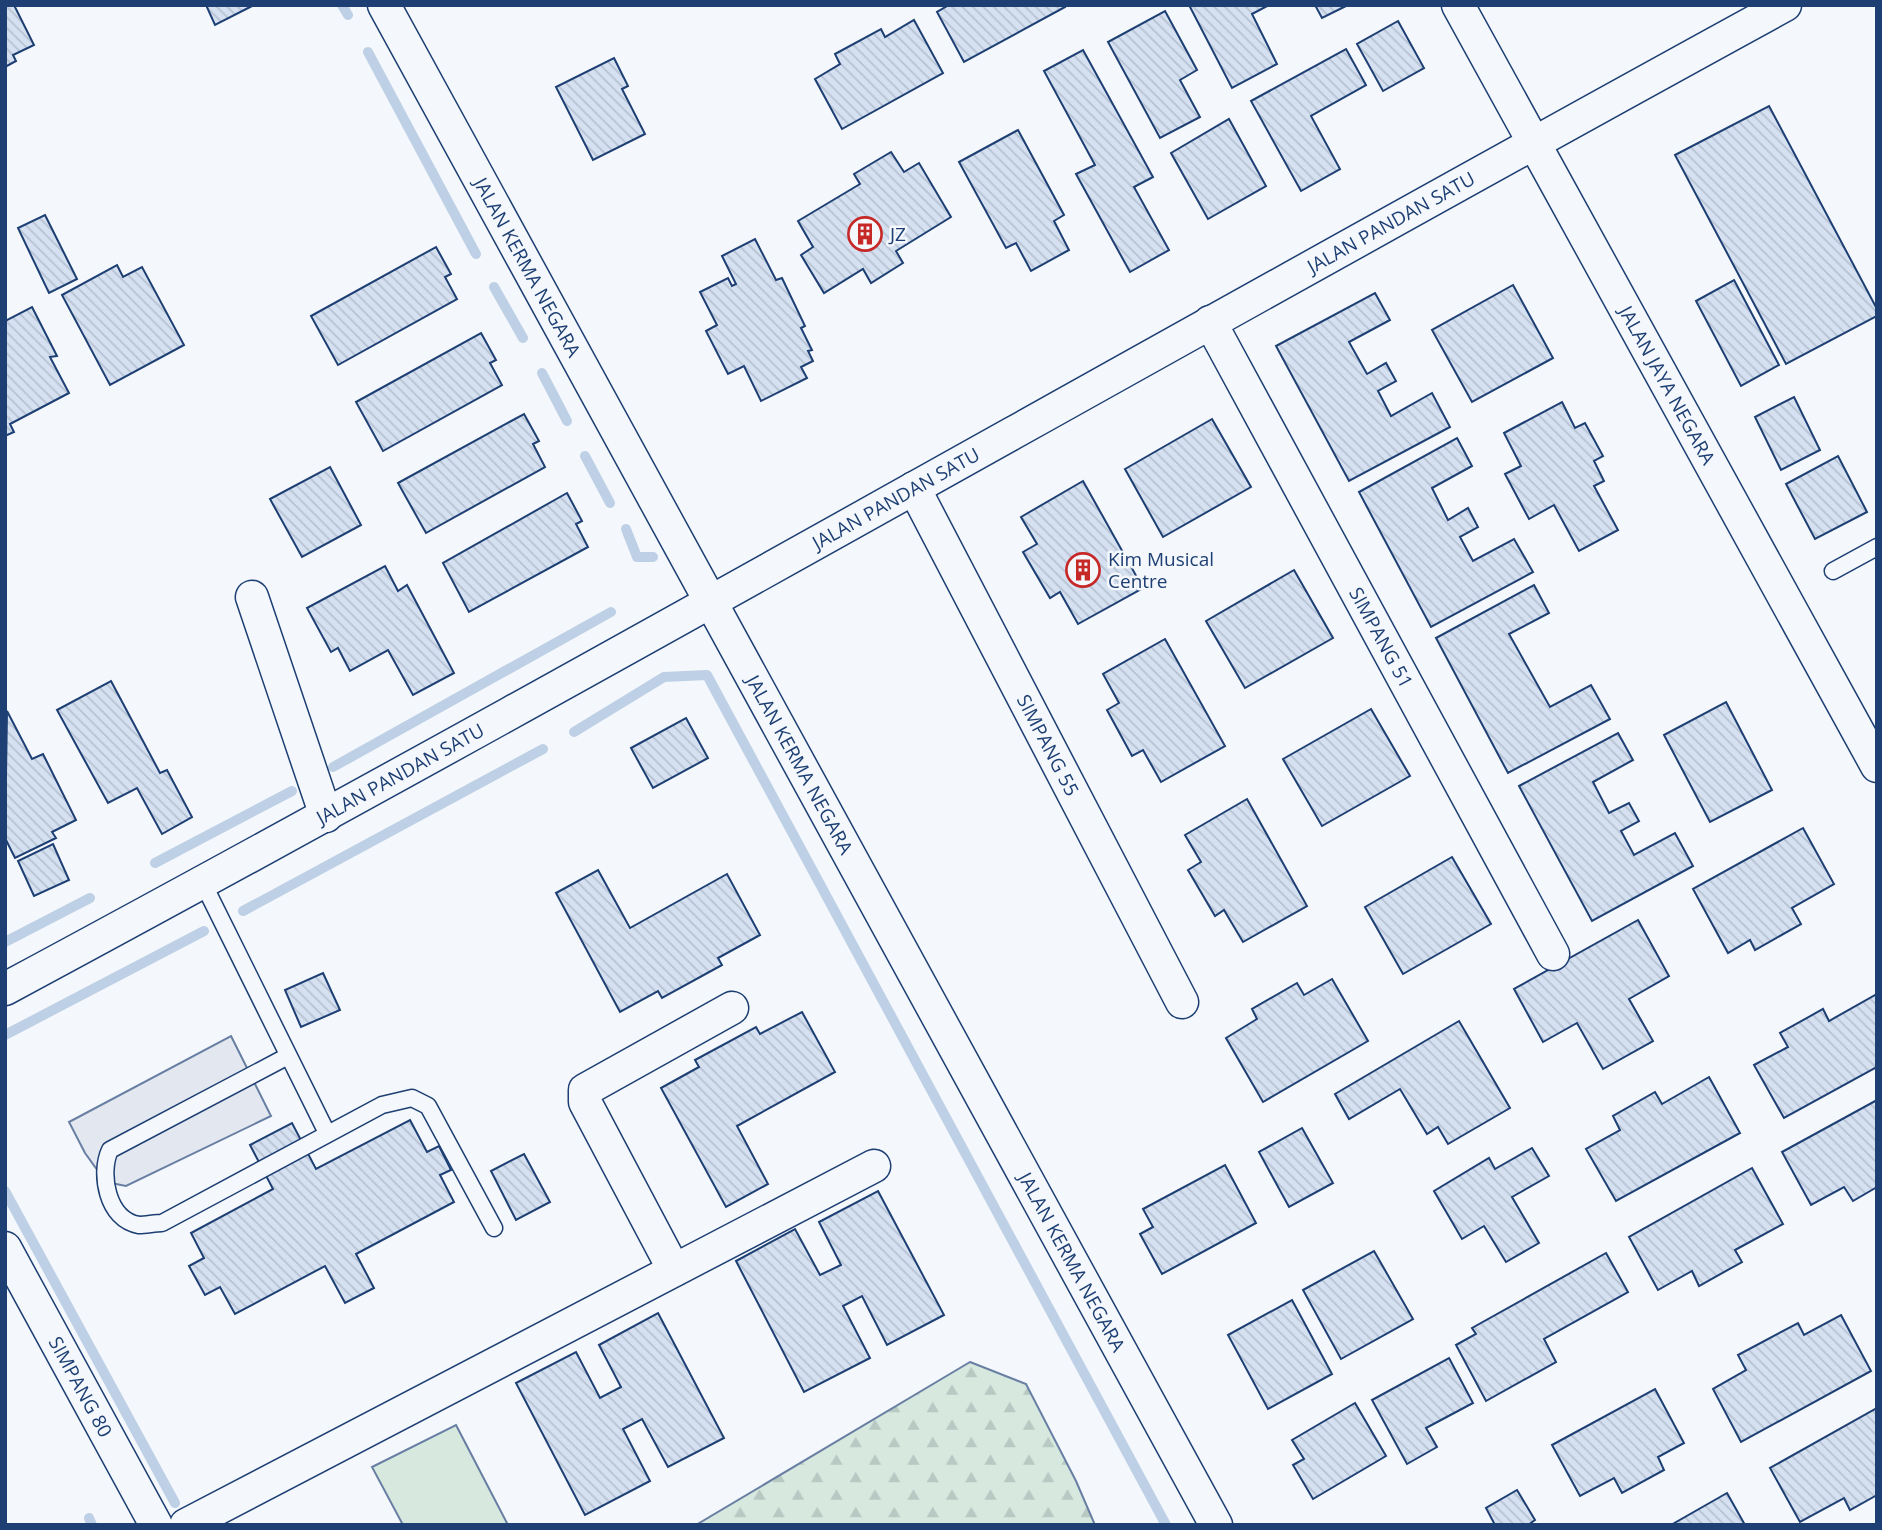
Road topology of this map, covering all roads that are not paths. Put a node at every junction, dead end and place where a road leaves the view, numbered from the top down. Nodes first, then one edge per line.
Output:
1 (384, 5) edge
2 (1458, 5) edge
3 (1785, 5) edge
4 (1534, 143) junction
5 (1210, 322) junction
6 (914, 488) junction
7 (1877, 547) edge
8 (1833, 571) dead end
9 (252, 597) dead end
10 (712, 603) junction
11 (1877, 766) edge
12 (326, 816) junction
13 (203, 883) junction
14 (1553, 954) dead end
15 (5, 989) edge
16 (1182, 1002) dead end
17 (732, 1008) dead end
18 (288, 1056) junction
19 (327, 1133) junction
20 (874, 1166) dead end
21 (494, 1228) dead end
22 (5, 1248) edge
23 (674, 1270) junction
24 (156, 1525) edge
25 (186, 1525) edge
26 (1216, 1525) edge

1 - 10 street, JALAN KERMA NEGARA
2 - 4 street, JALAN JAYA NEGARA
3 - 4 street, JALAN PANDAN SATU
4 - 5 street, JALAN PANDAN SATU
4 - 11 street, JALAN JAYA NEGARA
5 - 6 street, JALAN PANDAN SATU
5 - 14 street, SIMPANG 51
6 - 10 street, JALAN PANDAN SATU
6 - 16 street, SIMPANG 55
7 - 8 lane
9 - 12 street
10 - 12 street, JALAN PANDAN SATU
10 - 26 street, JALAN KERMA NEGARA
12 - 13 street, JALAN PANDAN SATU
13 - 15 street, JALAN PANDAN SATU
13 - 18 lane
17 - 23 street
18 - 19 lane
18 - 19 lane
19 - 21 lane
20 - 23 street
22 - 24 street, SIMPANG 80
23 - 25 street

